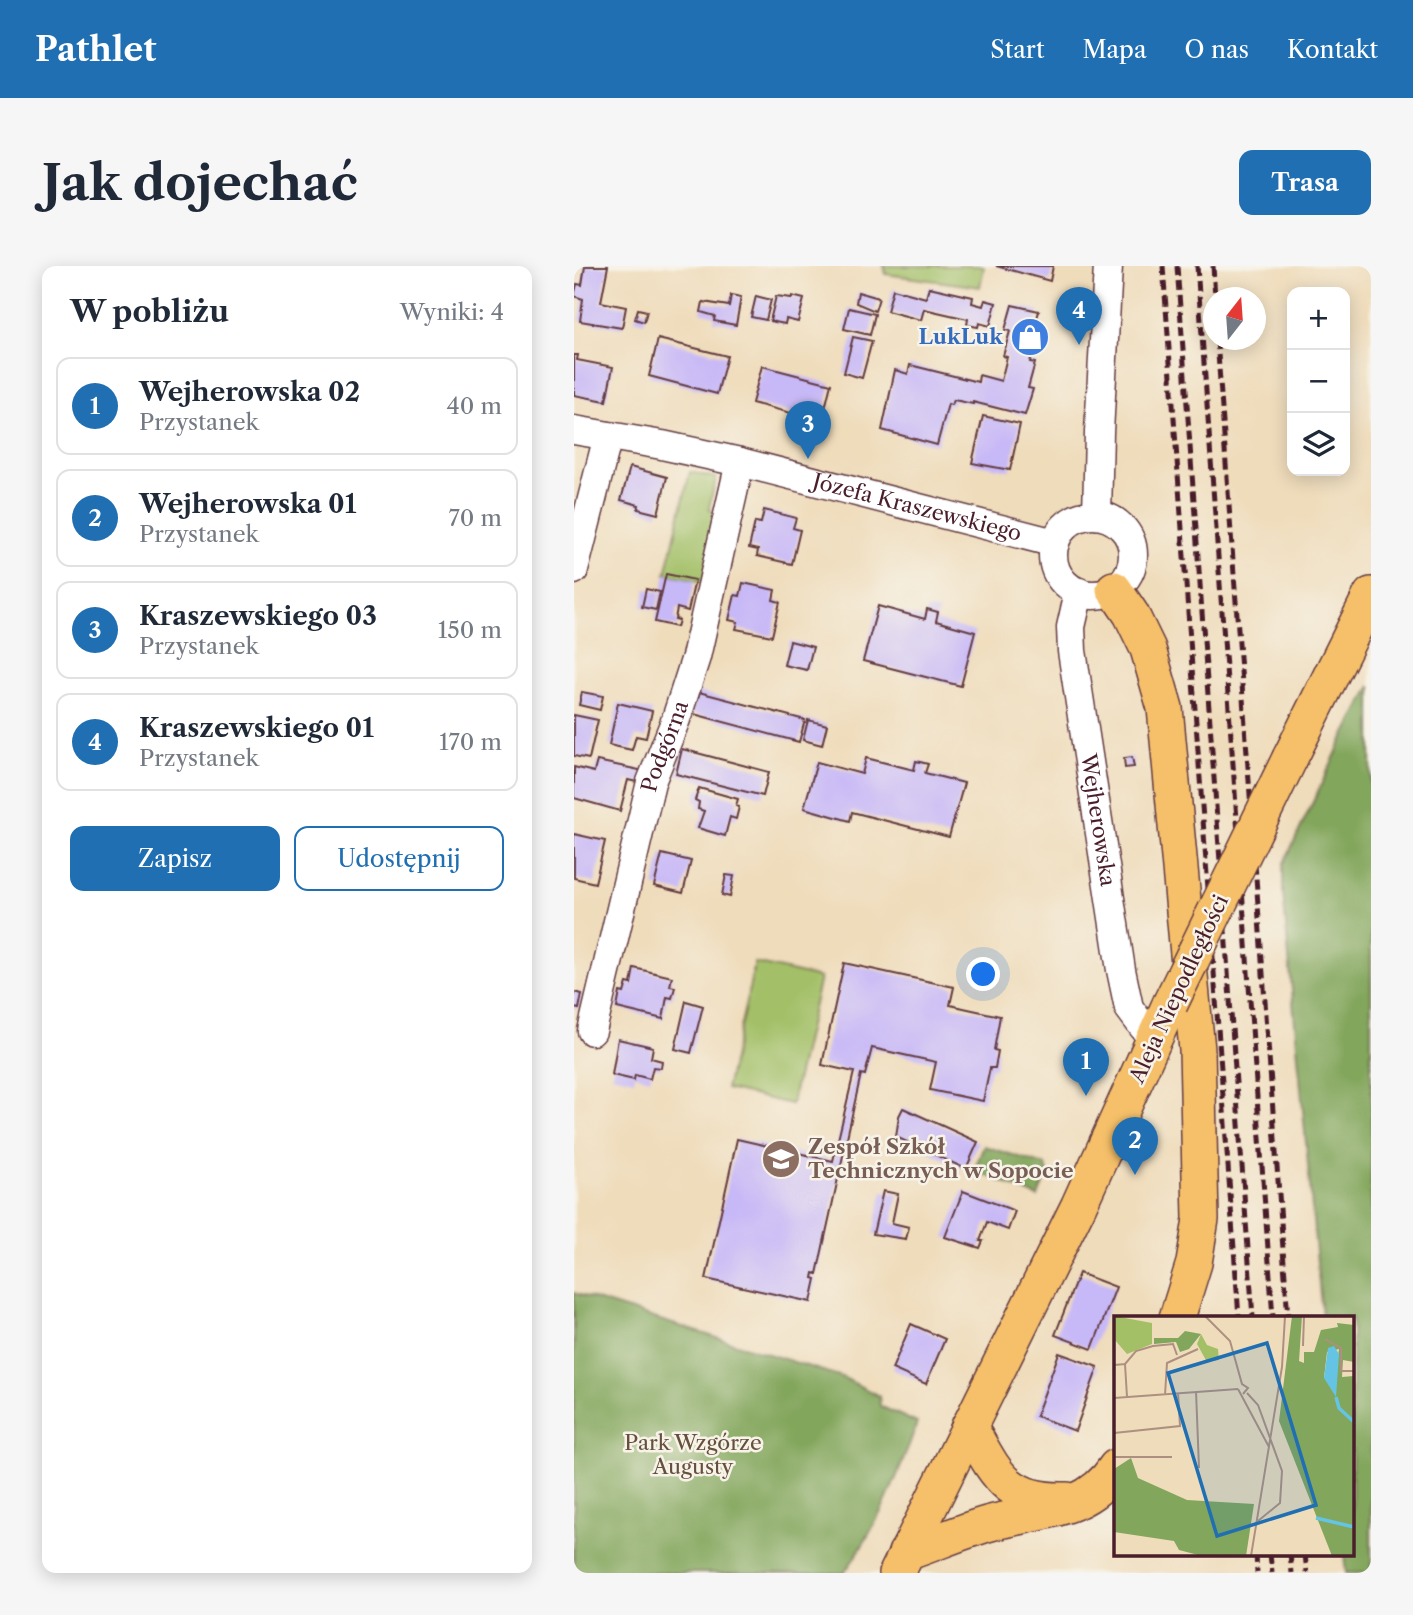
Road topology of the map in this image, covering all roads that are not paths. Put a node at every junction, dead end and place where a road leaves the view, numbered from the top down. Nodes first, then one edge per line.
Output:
1 (1108, 266) edge
2 (574, 430) edge
3 (608, 436) junction
4 (740, 462) junction
5 (1097, 516) junction
6 (1055, 543) junction
7 (574, 570) edge
8 (1114, 589) junction
9 (1079, 592) junction
10 (1371, 595) edge
11 (592, 1031) dead end
12 (1153, 1040) junction
13 (1178, 1316) edge
14 (969, 1426) junction
15 (1114, 1469) edge
16 (1082, 1500) junction
17 (901, 1563) edge

1 - 5 street
2 - 3 street, Józefa Kraszewskiego
3 - 4 street, Józefa Kraszewskiego
3 - 7 street
4 - 6 street, Józefa Kraszewskiego
4 - 11 street, Podgórna
5 - 6 street
5 - 8 street
6 - 9 street
8 - 9 street
8 - 13 main road
9 - 12 street, Wejherowska
10 - 12 main road, Aleja Niepodległości, bridge
12 - 14 main road, Aleja Niepodległości
14 - 16 main road
14 - 17 main road, Aleja Niepodległości
15 - 16 main road
16 - 17 main road

